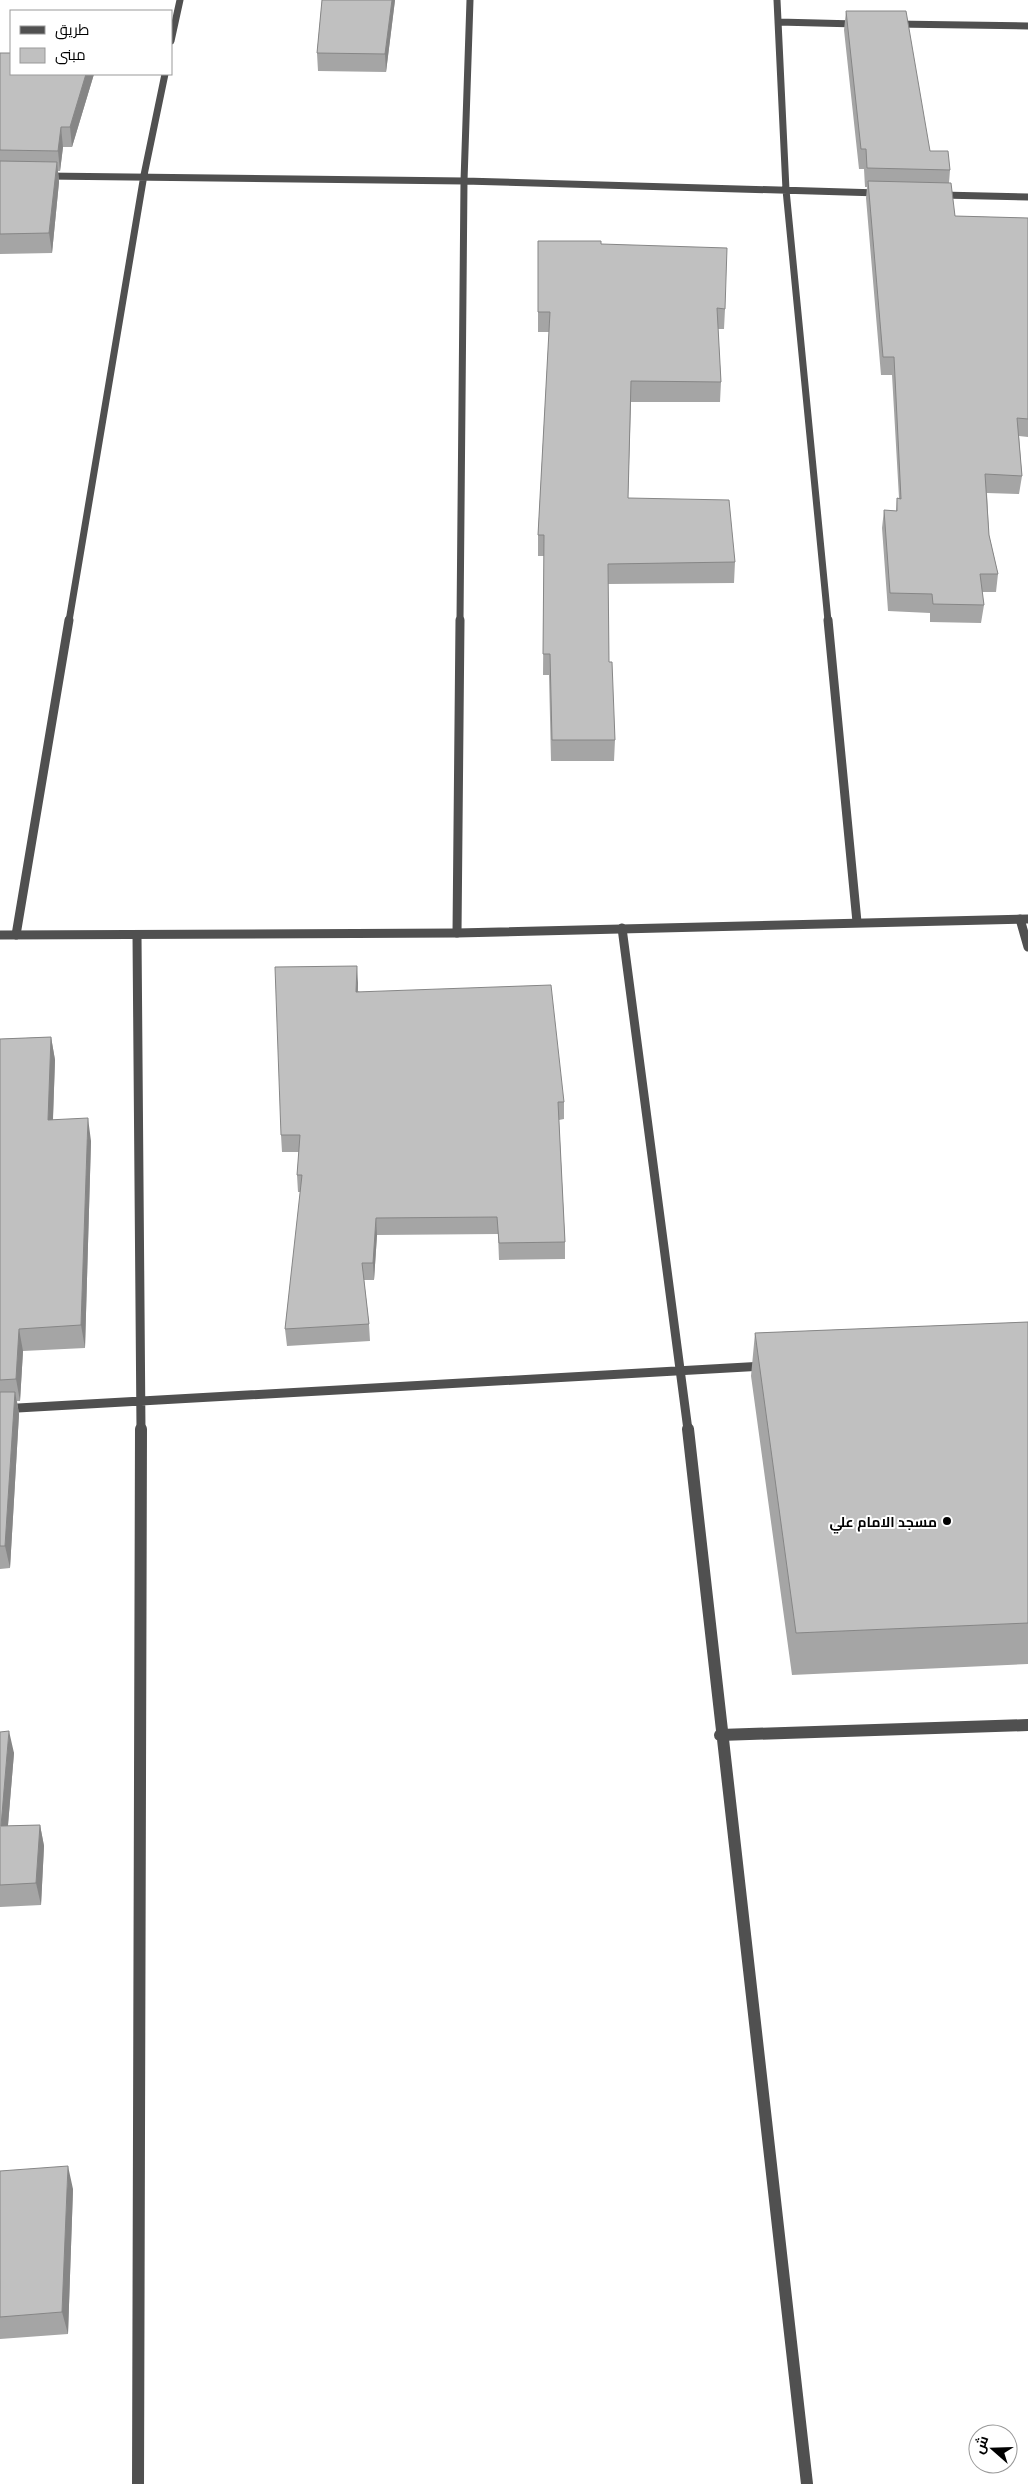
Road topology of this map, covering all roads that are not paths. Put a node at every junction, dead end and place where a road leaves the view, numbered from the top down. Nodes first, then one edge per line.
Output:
1 (180, 0) edge
2 (470, 0) edge
3 (777, 0) edge
4 (778, 22) junction
5 (868, 24) edge
6 (888, 24) edge
7 (1028, 26) edge
8 (172, 37) edge
9 (165, 75) edge
10 (144, 175) junction
11 (38, 176) edge
12 (464, 181) junction
13 (786, 190) junction
14 (883, 193) edge
15 (931, 194) edge
16 (1028, 198) edge
17 (1024, 919) edge
18 (857, 922) junction
19 (622, 928) junction
20 (457, 933) junction
21 (0, 935) edge
22 (16, 935) junction
23 (137, 935) junction
24 (1028, 947) edge
25 (780, 1365) edge
26 (680, 1371) junction
27 (141, 1400) junction
28 (0, 1409) edge
29 (1028, 1725) edge
30 (720, 1735) junction
31 (138, 2484) edge
32 (807, 2484) edge

1 - 8 street
2 - 12 street
3 - 4 street
4 - 5 street
4 - 13 street
6 - 7 street
9 - 10 street
10 - 11 street
10 - 12 street
10 - 22 street
12 - 13 street
12 - 20 street
13 - 14 street
13 - 18 street
15 - 16 street
17 - 18 street
17 - 24 street
18 - 19 street
19 - 20 street
19 - 26 street
20 - 23 street
21 - 22 street
22 - 23 street
23 - 27 street
25 - 26 street
26 - 27 street
26 - 30 street
27 - 28 street
27 - 31 street
29 - 30 street
30 - 32 street

